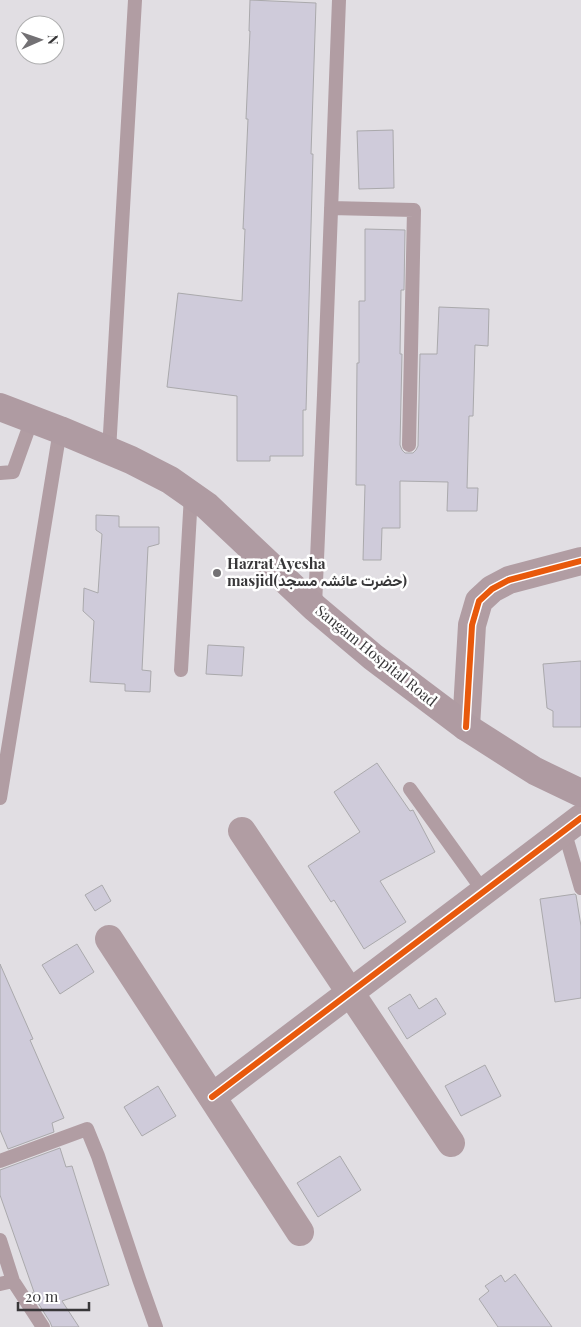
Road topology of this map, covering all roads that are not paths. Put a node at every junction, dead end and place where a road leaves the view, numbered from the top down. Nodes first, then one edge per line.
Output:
1 (135, 0) edge
2 (339, 0) edge
3 (331, 208) junction
4 (0, 407) edge
5 (32, 419) junction
6 (60, 430) junction
7 (409, 445) dead end
8 (109, 451) junction
9 (0, 473) edge
10 (191, 495) junction
11 (581, 561) edge
12 (315, 608) junction
13 (181, 670) dead end
14 (466, 727) junction
15 (410, 789) dead end
16 (581, 792) edge
17 (0, 798) edge
18 (573, 824) edge
19 (242, 831) dead end
20 (581, 888) edge
21 (484, 892) junction
22 (109, 938) dead end
23 (350, 993) junction
24 (212, 1097) junction
25 (451, 1142) dead end
26 (0, 1161) edge
27 (300, 1232) dead end
28 (0, 1240) edge
29 (7, 1282) edge
30 (43, 1327) edge
31 (156, 1327) edge

1 - 8 lane
2 - 3 lane
3 - 7 lane
3 - 12 lane
4 - 5 main road, Sangam Hospital Road
5 - 6 main road, Sangam Hospital Road
5 - 9 lane
6 - 8 main road, Sangam Hospital Road
6 - 17 lane
8 - 10 main road, Sangam Hospital Road
10 - 12 main road, Sangam Hospital Road
10 - 13 lane
11 - 14 street
12 - 14 main road, Sangam Hospital Road
14 - 16 main road, Sangam Hospital Road
15 - 21 lane
18 - 20 lane
18 - 21 street
19 - 23 street
21 - 23 street
22 - 24 street
23 - 24 street
23 - 25 street
24 - 27 street
26 - 31 lane
28 - 29 lane
29 - 30 lane

